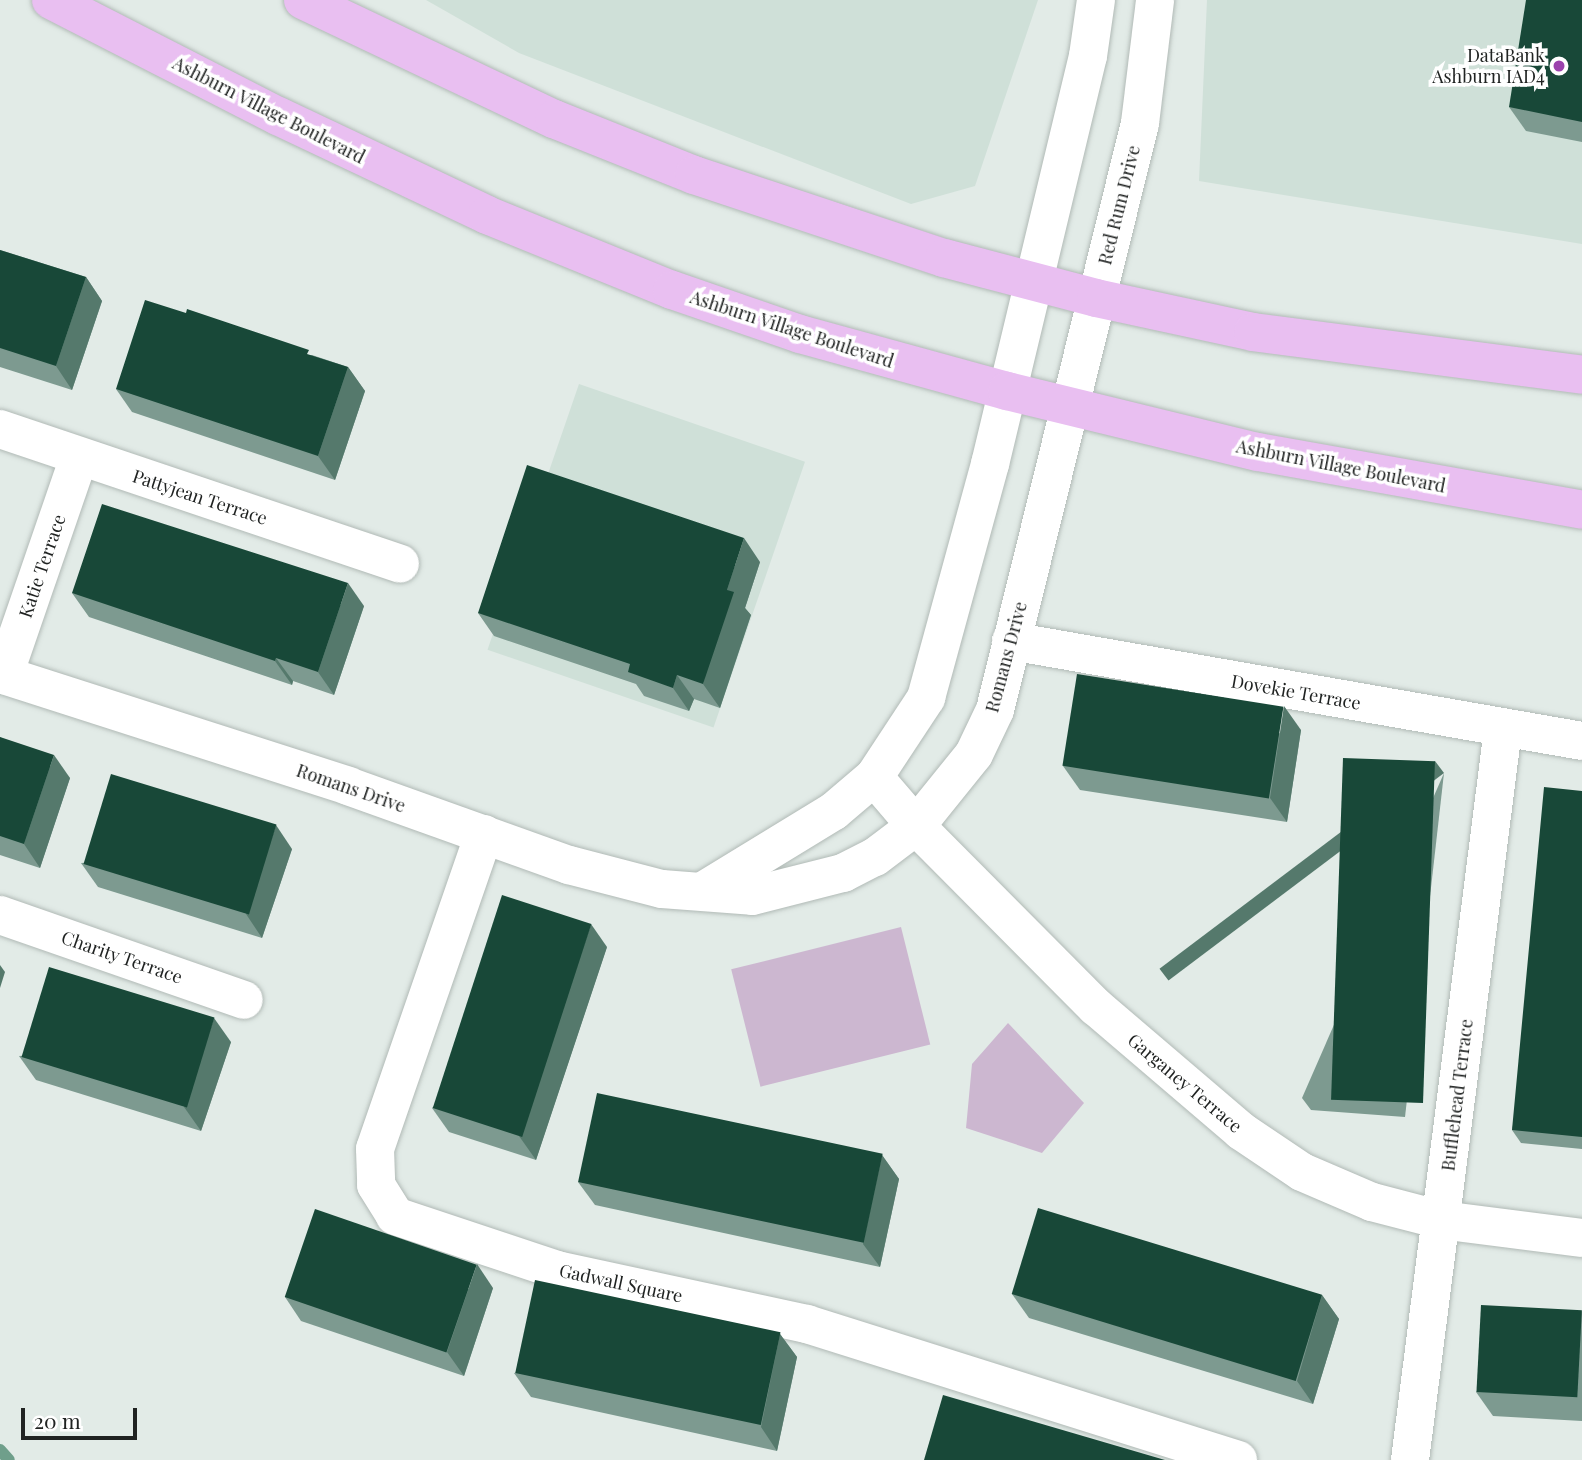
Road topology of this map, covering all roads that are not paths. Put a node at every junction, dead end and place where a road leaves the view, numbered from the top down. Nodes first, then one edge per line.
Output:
1 (51, 0) edge
2 (303, 0) edge
3 (1096, 0) edge
4 (1155, 0) edge
5 (1034, 282) junction
6 (1096, 298) junction
7 (1582, 375) edge
8 (1007, 391) junction
9 (1068, 407) junction
10 (0, 429) edge
11 (79, 457) junction
12 (1582, 510) edge
13 (400, 564) dead end
14 (1011, 641) junction
15 (2, 674) edge
16 (1503, 729) junction
17 (1582, 741) edge
18 (874, 777) junction
19 (916, 826) junction
20 (484, 834) junction
21 (703, 891) junction
22 (0, 915) edge
23 (244, 1000) dead end
24 (1441, 1220) junction
25 (1582, 1238) edge
26 (1238, 1460) edge
27 (1410, 1460) edge

1 - 8 main road, Ashburn Village Boulevard
2 - 5 main road
3 - 5 street
4 - 6 street, Red Rum Drive
5 - 6 main road
5 - 8 street
6 - 7 main road
6 - 9 street, Red Rum Drive
8 - 9 main road, Ashburn Village Boulevard
8 - 18 street
9 - 12 main road, Ashburn Village Boulevard
9 - 14 street, Romans Drive
10 - 11 street, Pattyjean Terrace
11 - 13 street, Pattyjean Terrace
11 - 15 street, Katie Terrace
14 - 16 street, Dovekie Terrace
14 - 19 street, Romans Drive
15 - 20 street, Romans Drive
16 - 17 street, Dovekie Terrace
16 - 24 street, Bufflehead Terrace
18 - 19 street, Garganey Terrace
18 - 21 street
19 - 21 street, Romans Drive
19 - 24 street, Garganey Terrace
20 - 21 street, Romans Drive
20 - 26 street, Gadwall Square
22 - 23 street, Charity Terrace
24 - 25 street, Garganey Terrace
24 - 27 street, Bufflehead Terrace

